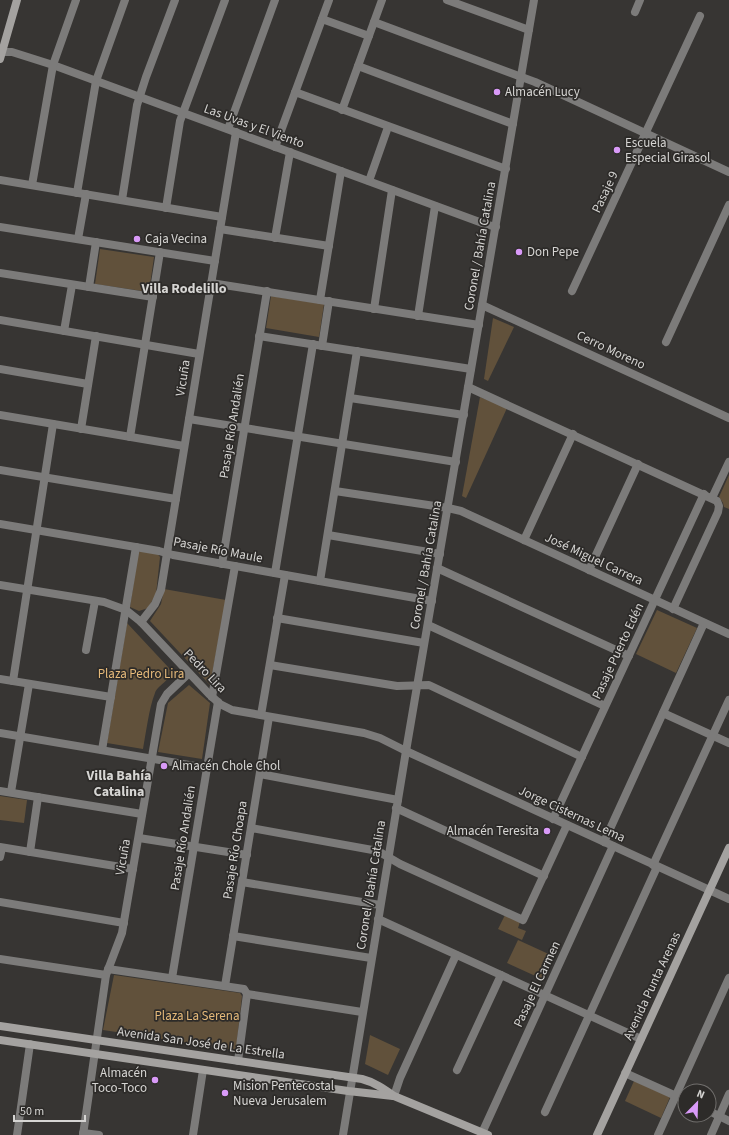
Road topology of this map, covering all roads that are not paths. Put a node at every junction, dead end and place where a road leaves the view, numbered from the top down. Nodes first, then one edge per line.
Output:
1 (17, 0) edge
2 (76, 0) edge
3 (125, 0) edge
4 (175, 0) edge
5 (225, 0) edge
6 (275, 0) edge
7 (329, 0) edge
8 (382, 0) edge
9 (447, 0) edge
10 (534, 0) edge
11 (640, 0) edge
12 (635, 12) dead end
13 (700, 16) dead end
14 (322, 19) junction
15 (374, 22) junction
16 (529, 30) junction
17 (369, 36) junction
18 (1, 54) edge
19 (53, 65) junction
20 (358, 66) junction
21 (521, 77) junction
22 (96, 81) junction
23 (295, 92) junction
24 (139, 97) junction
25 (342, 110) junction
26 (183, 113) junction
27 (513, 124) junction
28 (388, 127) junction
29 (228, 129) junction
30 (236, 132) junction
31 (646, 133) junction
32 (275, 146) junction
33 (290, 152) junction
34 (506, 169) junction
35 (341, 171) junction
36 (729, 172) edge
37 (0, 180) edge
38 (369, 181) junction
39 (32, 185) junction
40 (392, 190) junction
41 (77, 193) junction
42 (86, 194) junction
43 (122, 200) junction
44 (729, 204) edge
45 (435, 206) junction
46 (166, 208) junction
47 (222, 217) junction
48 (0, 227) edge
49 (496, 227) junction
50 (220, 229) junction
51 (275, 238) junction
52 (78, 239) junction
53 (96, 242) junction
54 (329, 246) junction
55 (160, 252) junction
56 (215, 261) junction
57 (0, 273) edge
58 (211, 283) junction
59 (72, 285) junction
60 (89, 287) junction
61 (572, 291) dead end
62 (267, 292) junction
63 (153, 297) junction
64 (320, 300) junction
65 (329, 302) junction
66 (482, 304) junction
67 (374, 309) junction
68 (418, 316) junction
69 (0, 320) edge
70 (479, 325) junction
71 (64, 331) junction
72 (96, 336) junction
73 (259, 336) junction
74 (666, 342) dead end
75 (313, 344) junction
76 (145, 345) junction
77 (322, 346) junction
78 (358, 351) junction
79 (200, 354) junction
80 (0, 369) edge
81 (471, 369) junction
82 (88, 384) junction
83 (468, 386) junction
84 (350, 398) junction
85 (0, 415) edge
86 (464, 415) junction
87 (729, 418) edge
88 (189, 419) junction
89 (53, 424) junction
90 (244, 428) junction
91 (81, 429) junction
92 (573, 434) junction
93 (298, 436) junction
94 (130, 437) junction
95 (342, 444) junction
96 (184, 446) junction
97 (456, 462) junction
98 (729, 462) edge
99 (638, 464) junction
100 (0, 470) edge
101 (45, 477) junction
102 (335, 491) junction
103 (704, 494) junction
104 (712, 498) junction
105 (176, 499) junction
106 (448, 508) junction
107 (0, 524) edge
108 (36, 530) junction
109 (328, 535) junction
110 (524, 540) junction
111 (136, 547) junction
112 (167, 553) junction
113 (440, 554) junction
114 (222, 564) junction
115 (235, 566) junction
116 (437, 568) junction
117 (589, 570) junction
118 (275, 573) junction
119 (285, 575) junction
120 (320, 581) junction
121 (0, 585) edge
122 (27, 590) junction
123 (655, 600) junction
124 (95, 601) junction
125 (432, 601) junction
126 (673, 609) junction
127 (126, 610) junction
128 (277, 618) junction
129 (141, 622) junction
130 (704, 623) junction
131 (428, 625) junction
132 (729, 634) edge
133 (424, 643) junction
134 (86, 650) dead end
135 (629, 656) junction
136 (270, 665) junction
137 (189, 673) junction
138 (0, 679) edge
139 (13, 681) junction
140 (29, 684) junction
141 (417, 685) junction
142 (111, 697) junction
143 (215, 700) junction
144 (729, 700) edge
145 (605, 706) junction
146 (663, 713) junction
147 (265, 716) junction
148 (0, 733) edge
149 (20, 736) junction
150 (713, 736) junction
151 (729, 743) edge
152 (102, 750) junction
153 (406, 751) junction
154 (582, 757) junction
155 (152, 759) junction
156 (207, 768) junction
157 (260, 774) junction
158 (0, 791) edge
159 (11, 792) junction
160 (38, 797) junction
161 (397, 804) junction
162 (142, 814) junction
163 (553, 819) junction
164 (567, 825) junction
165 (251, 828) junction
166 (138, 838) junction
167 (604, 842) junction
168 (194, 846) junction
169 (614, 846) junction
170 (1, 847) edge
171 (729, 848) edge
172 (30, 852) junction
173 (246, 855) junction
174 (388, 856) junction
175 (0, 857) edge
176 (655, 866) junction
177 (133, 869) junction
178 (544, 876) junction
179 (242, 882) junction
180 (709, 890) junction
181 (729, 899) edge
182 (0, 902) edge
183 (380, 904) junction
184 (378, 919) junction
185 (124, 923) junction
186 (233, 936) junction
187 (456, 955) junction
188 (371, 958) junction
189 (0, 959) edge
190 (107, 972) junction
191 (501, 975) junction
192 (172, 978) junction
193 (729, 978) edge
194 (225, 986) junction
195 (246, 992) junction
196 (545, 995) junction
197 (362, 1012) junction
198 (590, 1015) junction
199 (0, 1026) edge
200 (641, 1039) junction
201 (0, 1040) edge
202 (97, 1040) junction
203 (30, 1044) junction
204 (95, 1054) junction
205 (238, 1060) junction
206 (203, 1070) junction
207 (457, 1070) dead end
208 (626, 1073) junction
209 (351, 1078) junction
210 (350, 1091) junction
211 (729, 1094) edge
212 (394, 1096) junction
213 (675, 1096) junction
214 (545, 1112) dead end
215 (719, 1116) junction
216 (729, 1121) edge
217 (83, 1134) edge
218 (485, 1134) edge
219 (17, 1135) edge
220 (99, 1135) edge
221 (193, 1135) edge
222 (343, 1135) edge
223 (597, 1135) edge
224 (658, 1135) edge
225 (710, 1135) edge

1 - 18 main road
2 - 19 street
3 - 22 street
4 - 24 street
5 - 26 street
6 - 29 street
7 - 14 street
8 - 15 street
9 - 16 street
10 - 16 street, Coronel / Bahía Catalina
11 - 12 street
13 - 31 street, Pasaje 9
14 - 17 street
14 - 23 street
15 - 17 street
15 - 21 street
16 - 21 street, Coronel / Bahía Catalina
17 - 20 street
18 - 19 street, Las Uvas y El Viento
19 - 22 street, Las Uvas y El Viento
19 - 39 street
20 - 25 street
20 - 27 street
21 - 27 street, Coronel / Bahía Catalina
21 - 31 street
22 - 24 street, Las Uvas y El Viento
22 - 41 street
23 - 25 street
23 - 32 street
24 - 26 street, Las Uvas y El Viento
24 - 43 street
25 - 28 street
26 - 29 street, Las Uvas y El Viento
26 - 46 street
27 - 34 street, Coronel / Bahía Catalina
28 - 34 street
28 - 38 street
29 - 30 street, Las Uvas y El Viento
30 - 32 street, Las Uvas y El Viento
30 - 47 street, Vicuña
31 - 36 street
31 - 61 street, Pasaje 9
32 - 33 street, Las Uvas y El Viento
33 - 35 street, Las Uvas y El Viento
33 - 51 street
34 - 49 street, Coronel / Bahía Catalina
35 - 38 street, Las Uvas y El Viento
35 - 54 street
37 - 39 street
38 - 40 street, Las Uvas y El Viento
39 - 41 street
40 - 45 street, Las Uvas y El Viento
40 - 67 street
41 - 42 street
42 - 43 street
42 - 52 street
43 - 46 street
44 - 74 street
45 - 49 street, Las Uvas y El Viento
45 - 68 street
46 - 47 street
47 - 50 street, Vicuña
48 - 52 street
49 - 66 street, Coronel / Bahía Catalina
50 - 51 street
50 - 56 street, Vicuña
51 - 54 street
52 - 53 street
53 - 55 street
53 - 60 street
54 - 64 street
55 - 56 street
55 - 63 street
56 - 58 street, Vicuña
57 - 59 street
58 - 62 street
58 - 79 street, Vicuña
59 - 60 street
59 - 71 street
60 - 63 street
62 - 64 street
62 - 73 street, Pasaje Río Andalién
63 - 76 street
64 - 65 street
65 - 67 street
65 - 77 street
66 - 70 street, Coronel / Bahía Catalina
66 - 87 street, Cerro Moreno
67 - 68 street
68 - 70 street
69 - 71 street
70 - 81 street, Coronel / Bahía Catalina
71 - 72 street
72 - 76 street
72 - 82 street
73 - 75 street
73 - 90 street, Pasaje Río Andalién
75 - 77 street
75 - 93 street
76 - 79 street
76 - 94 street
77 - 78 street
78 - 81 street
78 - 84 street
79 - 88 street, Vicuña
80 - 82 street
81 - 83 street, Coronel / Bahía Catalina
82 - 91 street
83 - 86 street, Coronel / Bahía Catalina
83 - 92 street
84 - 86 street
84 - 95 street
85 - 89 street
86 - 97 street, Coronel / Bahía Catalina
88 - 90 street
88 - 96 street, Vicuña
89 - 91 street
89 - 101 street
90 - 93 street
90 - 114 street, Pasaje Río Andalién
91 - 94 street
92 - 99 street
92 - 110 street
93 - 95 street
93 - 118 street
94 - 96 street
95 - 97 street
95 - 102 street
96 - 105 street, Vicuña
97 - 106 street, Coronel / Bahía Catalina
98 - 104 street
99 - 103 street
99 - 117 street
100 - 101 street
101 - 105 street
101 - 108 street
102 - 106 street, José Miguel Carrera
102 - 109 street
103 - 104 street
103 - 123 street, Pasaje Puerto Edén
104 - 126 street
105 - 112 street, Vicuña
106 - 110 street, José Miguel Carrera
106 - 113 street, Coronel / Bahía Catalina
107 - 108 street, Pasaje Río Maule
108 - 111 street, Pasaje Río Maule
108 - 122 street
109 - 113 street
109 - 120 street
110 - 117 street, José Miguel Carrera
111 - 112 street, Pasaje Río Maule
111 - 127 street
112 - 114 street, Pasaje Río Maule
112 - 129 street, Vicuña
113 - 116 street, Coronel / Bahía Catalina
114 - 115 street, Pasaje Río Maule
115 - 118 street, Pasaje Río Maule
115 - 143 street, Pasaje Río Andalién
116 - 125 street, Coronel / Bahía Catalina
116 - 135 street
117 - 123 street, José Miguel Carrera
118 - 119 street, Pasaje Río Maule
119 - 120 street, Pasaje Río Maule
119 - 128 street, Pasaje Río Choapa
120 - 125 street, Pasaje Río Maule
121 - 122 street, Pedro Lira
122 - 124 street, Pedro Lira
122 - 139 street
123 - 126 street, José Miguel Carrera
123 - 135 street, Pasaje Puerto Edén
124 - 127 street, Pedro Lira
124 - 134 street
125 - 131 street, Coronel / Bahía Catalina
126 - 130 street, José Miguel Carrera
127 - 129 street, Pedro Lira
127 - 142 street
128 - 133 street
128 - 136 street, Pasaje Río Choapa
129 - 137 street, Pedro Lira
130 - 132 street, José Miguel Carrera
130 - 146 street
131 - 133 street, Coronel / Bahía Catalina
131 - 145 street
133 - 141 street, Coronel / Bahía Catalina
135 - 145 street, Pasaje Puerto Edén
136 - 141 street
136 - 147 street, Pasaje Río Choapa
137 - 143 street, Pedro Lira
137 - 155 street, Vicuña
138 - 139 street
139 - 140 street
140 - 142 street
140 - 149 street
141 - 153 street, Coronel / Bahía Catalina
141 - 154 street
142 - 152 street
143 - 147 street, Pedro Lira
143 - 156 street, Pasaje Río Andalién
144 - 150 street
145 - 154 street, Pasaje Puerto Edén
146 - 150 street
146 - 167 street
147 - 153 street, Pedro Lira
147 - 157 street, Pasaje Río Choapa
148 - 149 street
149 - 152 street
149 - 159 street
150 - 151 street
150 - 176 street
152 - 155 street
153 - 161 street, Coronel / Bahía Catalina
153 - 163 street, Jorge Cisternas Lema
154 - 163 street, Pasaje Puerto Edén
155 - 156 street
155 - 162 street, Vicuña
156 - 168 street, Pasaje Río Andalién
157 - 161 street
157 - 165 street, Pasaje Río Choapa
158 - 159 street
159 - 160 street
160 - 162 street
160 - 172 street
161 - 174 street, Coronel / Bahía Catalina
161 - 178 street
162 - 166 street, Vicuña
163 - 164 street, Jorge Cisternas Lema
164 - 167 street, Jorge Cisternas Lema
164 - 178 street
165 - 173 street, Pasaje Río Choapa
165 - 174 street
166 - 168 street
166 - 177 street, Vicuña
167 - 169 street, Jorge Cisternas Lema
168 - 173 street
168 - 192 street, Pasaje Río Andalién
169 - 176 street, Jorge Cisternas Lema
169 - 196 street, Pasaje El Carmen
170 - 172 street
170 - 175 street
171 - 180 main road, Avenida Punta Arenas
172 - 177 street
173 - 179 street, Pasaje Río Choapa
174 - 178 street
174 - 183 street, Coronel / Bahía Catalina
176 - 180 street, Jorge Cisternas Lema
176 - 198 street
177 - 185 street, Vicuña
179 - 183 street
179 - 186 street, Pasaje Río Choapa
180 - 181 street, Jorge Cisternas Lema
180 - 200 main road, Avenida Punta Arenas
182 - 185 street
183 - 184 street, Coronel / Bahía Catalina
184 - 187 street
184 - 188 street, Coronel / Bahía Catalina
185 - 190 street, Vicuña
186 - 188 street
186 - 194 street, Pasaje Río Choapa
187 - 191 street
187 - 212 street
188 - 197 street, Coronel / Bahía Catalina
189 - 190 street
190 - 192 street
190 - 202 street, Vicuña
191 - 196 street
191 - 207 street
192 - 194 street
193 - 213 street
194 - 195 street
195 - 197 street
195 - 205 street
196 - 198 street
196 - 218 street, Pasaje El Carmen
197 - 209 street, Coronel / Bahía Catalina
198 - 200 street
198 - 214 street
199 - 202 main road, Avenida San José de La Estrella
200 - 208 main road, Avenida Punta Arenas
201 - 203 main road, Avenida San José de La Estrella
202 - 204 street, Vicuña
202 - 205 main road, Avenida San José de La Estrella
203 - 204 main road, Avenida San José de La Estrella
203 - 219 street
204 - 206 main road, Avenida San José de La Estrella
204 - 217 street, Vicuña
205 - 209 main road, Avenida San José de La Estrella
206 - 210 main road, Avenida San José de La Estrella
206 - 221 street
208 - 213 street
208 - 223 main road, Avenida Punta Arenas
209 - 210 street, Coronel / Bahía Catalina
209 - 212 main road, Avenida San José de La Estrella
210 - 212 main road, Avenida San José de La Estrella
210 - 222 street, Coronel / Bahía Catalina
211 - 215 street
212 - 218 main road, Avenida San José de La Estrella
213 - 224 street
215 - 216 street
215 - 225 street
217 - 220 street

